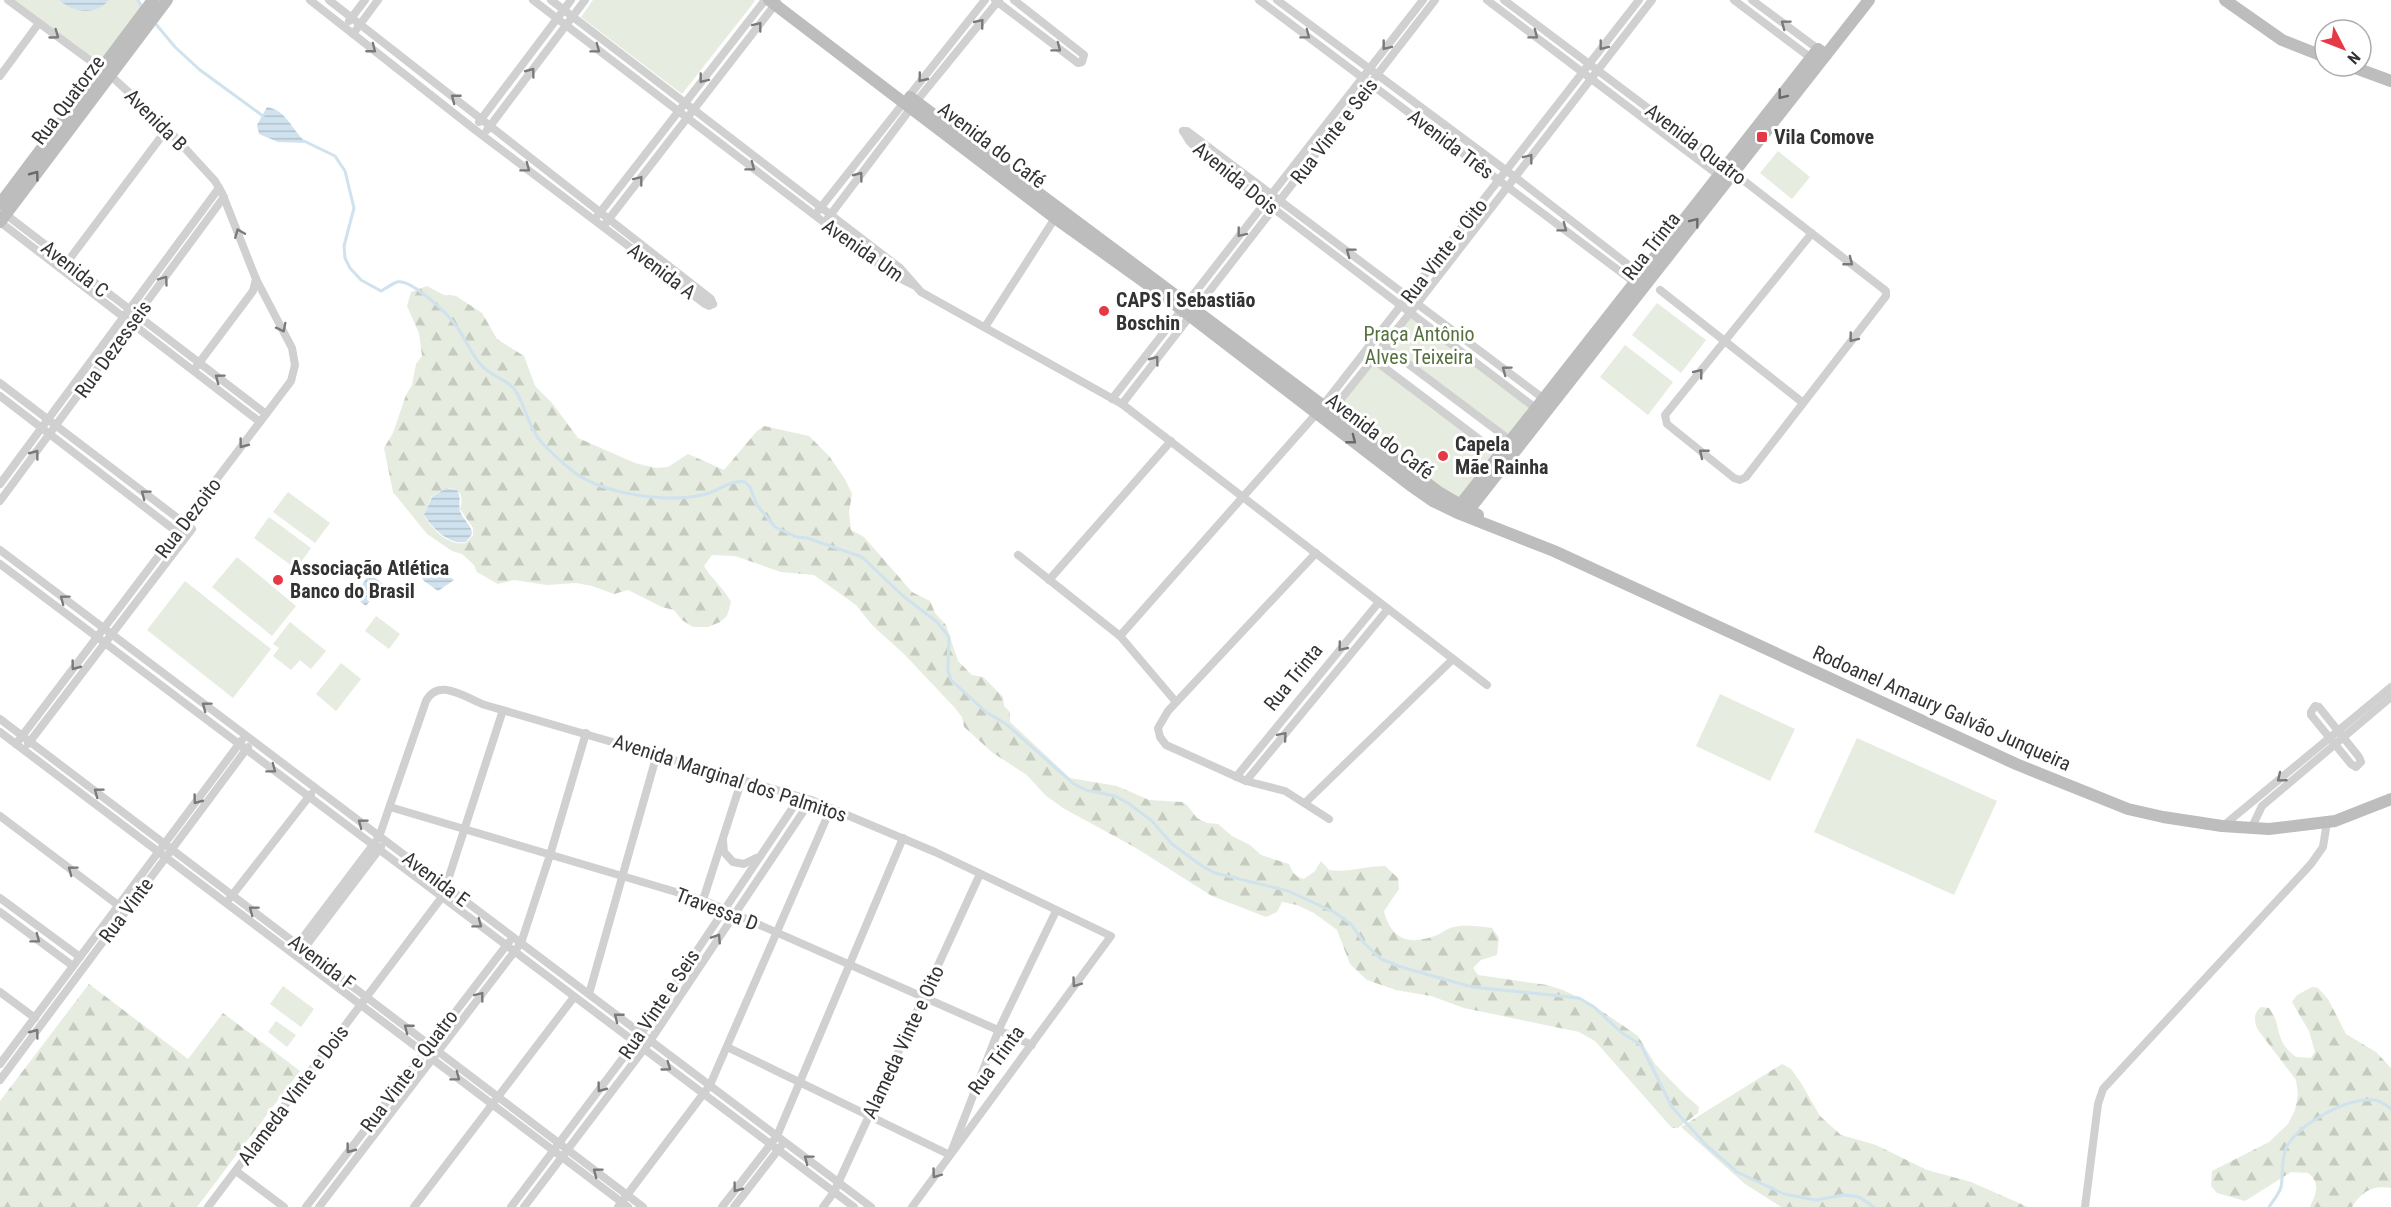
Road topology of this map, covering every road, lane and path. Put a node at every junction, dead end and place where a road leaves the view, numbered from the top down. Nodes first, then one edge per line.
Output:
1 (8, 0) edge
2 (167, 0) edge
3 (310, 0) edge
4 (329, 0) edge
5 (365, 0) edge
6 (378, 0) edge
7 (533, 0) edge
8 (551, 0) edge
9 (571, 0) edge
10 (585, 0) edge
11 (985, 0) edge
12 (1014, 0) edge
13 (1259, 0) edge
14 (1277, 0) edge
15 (1422, 0) edge
16 (1435, 0) edge
17 (1487, 0) edge
18 (1504, 0) edge
19 (1639, 0) edge
20 (1652, 0) edge
21 (1734, 0) edge
22 (1752, 0) edge
23 (1869, 0) edge
24 (2225, 0) edge
25 (774, 1) edge
26 (997, 1) edge
27 (564, 10) junction
28 (149, 13) edge
29 (572, 16) junction
30 (352, 18) junction
31 (557, 18) junction
32 (39, 23) junction
33 (360, 24) junction
34 (566, 26) junction
35 (345, 27) junction
36 (353, 34) junction
37 (2313, 52) edge
38 (1818, 57) junction
39 (1589, 64) junction
40 (1370, 67) junction
41 (1597, 70) junction
42 (106, 72) junction
43 (1583, 72) junction
44 (1378, 74) junction
45 (2373, 74) edge
46 (0, 76) edge
47 (1362, 77) junction
48 (1591, 79) junction
49 (2391, 81) edge
50 (1371, 83) junction
51 (910, 101) junction
52 (685, 103) junction
53 (694, 110) junction
54 (678, 111) junction
55 (687, 118) junction
56 (481, 119) junction
57 (490, 126) junction
58 (167, 129) junction
59 (474, 129) junction
60 (483, 135) junction
61 (1506, 171) junction
62 (1726, 174) junction
63 (1515, 177) junction
64 (1499, 180) junction
65 (1507, 186) junction
66 (219, 189) junction
67 (1272, 194) junction
68 (224, 197) junction
69 (1281, 200) junction
70 (1265, 202) junction
71 (821, 207) junction
72 (1274, 209) junction
73 (830, 214) junction
74 (1058, 214) junction
75 (1, 215) edge
76 (597, 216) junction
77 (815, 216) junction
78 (606, 223) junction
79 (824, 223) junction
80 (1812, 234) junction
81 (892, 262) junction
82 (64, 266) junction
83 (886, 270) junction
84 (256, 279) junction
85 (1642, 282) junction
86 (913, 285) junction
87 (1660, 290) dead end
88 (1409, 296) junction
89 (1418, 303) junction
90 (1402, 306) junction
91 (1188, 309) junction
92 (133, 313) junction
93 (1410, 313) junction
94 (123, 319) junction
95 (131, 324) junction
96 (985, 327) junction
97 (1725, 341) junction
98 (1383, 345) junction
99 (1373, 358) junction
100 (200, 363) junction
101 (194, 371) junction
102 (0, 383) edge
103 (0, 396) edge
104 (1112, 399) junction
105 (1802, 402) junction
106 (1122, 404) junction
107 (1544, 407) junction
108 (1324, 412) junction
109 (266, 414) junction
110 (48, 420) junction
111 (260, 422) junction
112 (56, 426) junction
113 (42, 428) junction
114 (50, 434) junction
115 (1171, 441) junction
116 (1511, 441) junction
117 (1500, 455) junction
118 (0, 484) edge
119 (1243, 497) junction
120 (0, 501) edge
121 (1462, 510) junction
122 (188, 526) junction
123 (1497, 527) joint
124 (181, 535) junction
125 (0, 550) edge
126 (1316, 553) junction
127 (1018, 555) dead end
128 (0, 564) edge
129 (1049, 580) junction
130 (1379, 602) junction
131 (1388, 609) junction
132 (107, 632) junction
133 (1120, 636) junction
134 (100, 640) junction
135 (1453, 659) junction
136 (1487, 685) dead end
137 (2391, 687) edge
138 (2391, 697) edge
139 (1176, 702) junction
140 (503, 710) junction
141 (0, 719) edge
142 (0, 732) edge
143 (586, 733) junction
144 (2340, 733) junction
145 (26, 738) junction
146 (248, 739) junction
147 (2332, 741) junction
148 (20, 747) junction
149 (242, 747) junction
150 (657, 754) junction
151 (1236, 777) junction
152 (742, 778) junction
153 (1246, 781) junction
154 (315, 788) junction
155 (800, 796) junction
156 (309, 797) junction
157 (2391, 799) edge
158 (811, 800) junction
159 (1306, 802) junction
160 (390, 807) junction
161 (831, 808) junction
162 (0, 816) edge
163 (1329, 819) dead end
164 (2327, 822) junction
165 (2222, 826) junction
166 (2251, 828) junction
167 (464, 830) junction
168 (724, 836) junction
169 (903, 838) junction
170 (382, 839) junction
171 (768, 844) junction
172 (168, 846) junction
173 (376, 848) junction
174 (162, 854) junction
175 (550, 855) junction
176 (980, 874) junction
177 (622, 876) junction
178 (446, 886) junction
179 (233, 895) junction
180 (442, 897) junction
181 (0, 898) edge
182 (703, 900) junction
183 (226, 903) junction
184 (118, 905) junction
185 (724, 909) junction
186 (1056, 911) junction
187 (0, 912) edge
188 (734, 913) junction
189 (777, 932) junction
190 (1111, 936) joint
191 (512, 937) junction
192 (521, 943) junction
193 (506, 945) junction
194 (301, 946) junction
195 (514, 952) junction
196 (295, 954) junction
197 (80, 957) junction
198 (850, 964) junction
199 (73, 966) junction
200 (0, 992) edge
201 (589, 994) junction
202 (367, 996) junction
203 (574, 997) junction
204 (924, 997) junction
205 (361, 1004) junction
206 (34, 1018) junction
207 (999, 1029) junction
208 (641, 1034) junction
209 (650, 1041) junction
210 (635, 1042) junction
211 (429, 1044) junction
212 (1032, 1044) junction
213 (727, 1047) junction
214 (644, 1049) junction
215 (438, 1051) junction
216 (423, 1052) junction
217 (431, 1058) junction
218 (0, 1064) edge
219 (0, 1080) edge
220 (799, 1082) junction
221 (710, 1085) junction
222 (704, 1094) junction
223 (497, 1096) junction
224 (492, 1104) junction
225 (869, 1116) junction
226 (777, 1136) junction
227 (784, 1142) junction
228 (560, 1143) junction
229 (770, 1144) junction
230 (568, 1149) junction
231 (778, 1150) junction
232 (554, 1151) junction
233 (950, 1155) junction
234 (562, 1157) junction
235 (236, 1171) junction
236 (839, 1183) junction
237 (834, 1192) junction
238 (624, 1203) edge
239 (208, 1207) edge
240 (284, 1207) edge
241 (306, 1207) edge
242 (319, 1207) edge
243 (414, 1207) edge
244 (511, 1207) edge
245 (524, 1207) edge
246 (644, 1207) edge
247 (722, 1207) edge
248 (735, 1207) edge
249 (823, 1207) edge
250 (854, 1207) edge
251 (871, 1207) edge
252 (912, 1207) edge
253 (2085, 1207) edge

1 - 32 street, Avenida B
2 - 28 main road, Rua Quatorze
3 - 35 street, Avenida A
4 - 30 street, Avenida A
5 - 30 street
6 - 33 street
7 - 31 street, Avenida Um
8 - 27 street, Avenida Um
9 - 27 street
10 - 29 street
11 -> 51 street
26 -> 12 street
13 -> 47 street, Avenida Três
14 - 40 street, Avenida Três
15 -> 40 street, Rua Vinte e Seis
16 - 44 street, Rua Vinte e Seis
17 -> 43 street, Avenida Quatro
18 - 39 street, Avenida Quatro
19 -> 39 street, Rua Vinte e Oito
20 - 41 street, Rua Vinte e Oito
21 - 38 street
38 -> 22 street
23 - 38 main road, Rua Trinta
24 - 37 main road
25 - 51 main road, Avenida do Café
25 -> 52 street
53 -> 25 street
51 -> 26 street
27 - 29 street, Avenida Um
27 - 31 street
28 - 42 main road, Rua Quatorze
29 - 34 street
29 - 52 street, Avenida Um
30 - 33 street, Avenida A
30 - 35 street
31 - 34 street, Avenida Um
31 - 56 street
32 -> 42 street, Avenida B
32 - 46 street
33 - 36 street
56 -> 33 street, Avenida A
34 -> 54 street, Avenida Um
57 -> 34 street
35 - 36 street, Avenida A
36 -> 59 street, Avenida A
38 - 62 main road, Rua Trinta
39 - 41 street, Avenida Quatro
39 - 43 street, Rua Vinte e Oito
40 - 44 street, Avenida Três
40 - 47 street, Rua Vinte e Seis
41 - 48 street, Rua Vinte e Oito
41 - 62 street, Avenida Quatro
42 - 58 street, Avenida B
42 - 75 main road, Rua Quatorze
43 - 48 street, Avenida Quatro
43 - 61 street, Rua Vinte e Oito
44 - 50 street, Rua Vinte e Seis
44 - 61 street, Avenida Três
45 - 49 main road
47 - 50 street, Avenida Três
47 - 67 street, Rua Vinte e Seis
48 - 62 street, Avenida Quatro
63 -> 48 street, Rua Vinte e Oito
50 - 64 street, Avenida Três
50 - 69 street, Rua Vinte e Seis
51 - 71 street
73 -> 51 street
51 - 74 main road, Avenida do Café
52 - 53 street, Avenida Um
52 - 54 street
53 - 55 street
53 - 71 street, Avenida Um
54 - 55 street, Avenida Um
54 - 76 street
55 -> 77 street, Avenida Um
78 -> 55 street
56 - 57 street, Avenida A
56 - 59 street
57 - 60 street
57 - 76 street, Avenida A
58 - 66 street, Avenida B
58 - 82 street
59 - 60 street, Avenida A
60 -> 76 street, Avenida A
61 - 63 street, Avenida Três
61 - 64 street, Rua Vinte e Oito
62 - 80 street, Avenida Quatro
62 - 85 main road, Rua Trinta
63 - 65 street, Rua Vinte e Oito
63 - 85 street, Avenida Três
64 - 65 street, Avenida Três
64 - 88 street, Rua Vinte e Oito
65 -> 85 street, Avenida Três
65 - 89 street, Rua Vinte e Oito
66 - 68 street, Avenida B
66 - 92 street, Rua Dezesseis
67 - 69 street, Avenida Dois
67 - 70 street, Rua Vinte e Seis
67 - 70 street, Avenida Dois
84 -> 68 street, Avenida B
92 -> 68 street, Rua Dezesseis
69 - 72 street, Rua Vinte e Seis
88 -> 69 street, Avenida Dois
70 - 72 street, Avenida Dois
70 -> 91 street, Rua Vinte e Seis
71 - 73 street, Avenida Um
71 - 77 street
72 - 90 street, Avenida Dois
72 - 91 street, Rua Vinte e Seis
73 - 79 street
73 - 81 street, Avenida Um
74 - 91 main road, Avenida do Café
74 - 96 street
75 - 82 street, Avenida C
76 - 78 street, Avenida A
77 - 79 street, Avenida Um
78 - 78 street, Avenida A
79 - 83 street, Avenida Um
80 - 97 street
80 -> 105 street, Avenida Quatro
81 - 83 street
81 - 86 street, Avenida Um
82 - 92 street, Avenida C
82 - 94 street, Avenida C
83 - 86 street, Avenida Um
84 - 100 street
84 -> 109 street, Rua Dezoito
85 - 107 main road, Rua Trinta
86 - 96 street
87 - 97 street
88 - 89 street, Avenida Dois
88 - 90 street, Rua Vinte e Oito
89 - 93 street, Rua Vinte e Oito
107 -> 89 street, Avenida Dois
90 - 93 street, Avenida Dois
90 - 108 street, Rua Vinte e Oito
91 - 104 street, Rua Vinte e Seis
106 -> 91 street, Rua Vinte e Seis
91 - 108 main road, Avenida do Café
92 - 94 street, Rua Dezesseis
92 - 95 street, Rua Dezesseis
92 - 100 street, Avenida C
93 - 98 street, Rua Vinte e Oito
93 - 107 street, Avenida Dois
94 - 95 street, Avenida C
94 - 110 street, Rua Dezesseis
95 - 101 street, Avenida C
95 - 112 street, Rua Dezesseis
96 - 104 street
97 - 105 street
105 -> 97 street
98 - 99 street, Rua Vinte e Oito
98 - 116 street
99 - 108 street, Rua Vinte e Oito
99 - 117 street
100 - 101 street
109 -> 100 street, Avenida C
101 - 111 street, Avenida C
102 - 110 street
103 - 113 street
104 - 106 street
106 - 115 street
107 - 116 main road, Rua Trinta
107 - 121 main road, Rua Trinta
108 - 119 street, Rua Vinte e Oito
108 - 121 main road, Avenida do Café
109 - 111 street, Rua Dezoito
110 - 112 street
110 - 113 street, Rua Dezesseis
111 -> 122 street, Rua Dezoito
112 - 114 street, Rua Dezesseis
122 -> 112 street
113 - 114 street
113 - 118 street, Rua Dezesseis
120 -> 114 street, Rua Dezesseis
114 - 124 street
115 - 119 street
115 - 129 street
116 - 117 main road, Rua Trinta
117 - 121 main road, Rua Trinta
119 - 126 street
119 - 133 street, Rua Vinte e Oito
121 - 123 main road, Avenida do Café
122 - 124 street, Rua Dezoito
123 - 165 main road, Rodoanel Amaury Galvão Junqueira
124 - 132 street, Rua Dezoito
132 -> 125 street, Avenida E
126 - 130 street
126 - 139 street
127 - 129 street
128 - 134 street, Avenida E
129 - 133 street
130 - 131 street
130 -> 151 street, Rua Trinta
131 - 135 street
153 -> 131 street, Rua Trinta
132 - 134 street, Rua Dezoito
146 -> 132 street, Avenida E
133 - 139 street
134 - 145 street, Rua Dezoito
134 - 149 street, Avenida E
135 - 136 street
135 - 159 street
137 - 144 street
138 - 144 street
139 - 151 street
140 - 143 street, Avenida Marginal dos Palmitos
140 - 160 street, Avenida Marginal dos Palmitos
140 - 167 street
141 - 145 street, Avenida F
142 - 148 street, Avenida F
143 - 150 street, Avenida Marginal dos Palmitos
143 - 175 street, Rua Vinte e Quatro
144 - 147 street
144 - 147 street
144 - 147 street
145 - 148 street, Rua Dezoito
172 -> 145 street, Avenida F
146 - 149 street, Rua Vinte
146 - 154 street, Avenida E
147 -> 165 street
147 - 166 street
148 - 174 street, Avenida F
149 -> 156 street, Avenida E
149 - 172 street, Rua Vinte
150 - 152 street, Avenida Marginal dos Palmitos
150 - 177 street
151 - 153 street
152 - 155 street, Avenida Marginal dos Palmitos
152 - 168 street
153 - 159 street
154 - 156 street
170 -> 154 street, Avenida E
155 - 158 street, Avenida Marginal dos Palmitos
155 - 171 street, Rua Vinte e Seis
156 - 173 street, Avenida E
156 - 179 street
157 - 164 main road, Rodoanel Amaury Galvão Junqueira
158 - 161 street, Avenida Marginal dos Palmitos
158 - 188 street, Rua Vinte e Seis
159 - 163 street
160 - 167 street, Travessa D
160 - 170 street
161 - 169 street, Avenida Marginal dos Palmitos
161 - 189 street
184 -> 162 street
164 - 166 main road, Rodoanel Amaury Galvão Junqueira
164 - 253 street
165 - 166 main road, Rodoanel Amaury Galvão Junqueira
167 - 175 street, Travessa D
167 - 178 street
168 - 171 street
168 - 182 street
169 - 176 street, Avenida Marginal dos Palmitos
169 - 198 street
170 - 173 street
170 - 178 street, Avenida E
171 - 185 street, Rua Vinte e Seis
172 - 174 street, Rua Vinte
172 - 179 street, Avenida F
173 - 180 street, Avenida E
173 - 194 street
174 - 183 street, Avenida F
174 - 184 street, Rua Vinte
219 -> 174 street, Rua Vinte
175 - 177 street, Travessa D
175 - 192 street, Rua Vinte e Quatro
176 - 186 street, Avenida Marginal dos Palmitos
176 - 204 street, Alameda Vinte e Oito
177 - 182 street, Travessa D
177 - 201 street
178 - 191 street, Avenida E
179 - 183 street
194 -> 179 street, Avenida F
180 -> 193 street, Avenida E
180 - 202 street, Alameda Vinte e Dois
181 - 197 street
182 - 185 street, Travessa D
183 - 196 street, Avenida F
184 - 197 street, Rua Vinte
185 - 188 street, Travessa D
185 - 208 street, Rua Vinte e Seis
186 - 190 street, Avenida Marginal dos Palmitos
186 - 207 street
187 -> 199 street
188 - 189 street, Travessa D
209 -> 188 street, Rua Vinte e Seis
189 - 198 street, Travessa D
189 - 213 street
190 -> 212 street, Rua Trinta
191 - 192 street, Avenida E
191 - 193 street, Rua Vinte e Quatro
192 - 195 street, Rua Vinte e Quatro
192 - 201 street, Avenida E
193 - 195 street, Avenida E
193 - 211 street, Rua Vinte e Quatro
194 - 196 street
194 - 202 street, Avenida F
195 - 203 street, Avenida E
215 -> 195 street, Rua Vinte e Quatro
196 - 205 street, Avenida F
197 - 199 street, Rua Vinte
198 - 204 street, Travessa D
198 - 220 street
199 - 206 street, Rua Vinte
200 - 206 street
208 -> 201 street, Avenida E
202 - 205 street, Alameda Vinte e Dois
211 -> 202 street, Avenida F
203 - 210 street, Avenida E
203 - 223 street
204 - 207 street, Travessa D
204 - 225 street, Alameda Vinte e Oito
205 - 216 street, Avenida F
205 - 235 street, Alameda Vinte e Dois
206 - 218 street, Rua Vinte
207 - 212 street, Travessa D
207 - 233 street
208 - 209 street, Avenida E
208 - 210 street, Rua Vinte e Seis
209 - 214 street, Rua Vinte e Seis
209 - 221 street, Avenida E
210 - 214 street, Avenida E
210 -> 228 street, Rua Vinte e Seis
211 - 215 street, Avenida F
211 - 216 street, Rua Vinte e Quatro
212 - 233 street, Rua Trinta
213 - 220 street
213 - 221 street
214 -> 222 street, Avenida E
214 - 230 street, Rua Vinte e Seis
215 - 217 street, Rua Vinte e Quatro
215 - 223 street, Avenida F
216 - 217 street, Avenida F
216 -> 241 street, Rua Vinte e Quatro
217 -> 224 street, Avenida F
217 - 242 street, Rua Vinte e Quatro
220 - 225 street
220 - 226 street
221 - 222 street
221 - 226 street, Avenida E
222 - 229 street, Avenida E
222 - 238 street
223 - 224 street
223 - 228 street, Avenida F
224 - 232 street, Avenida F
224 - 243 street
225 - 233 street
225 - 236 street, Alameda Vinte e Oito
226 - 227 street, Avenida E
226 - 229 street
227 - 231 street
236 -> 227 street, Avenida E
228 - 230 street, Avenida F
228 - 232 street, Rua Vinte e Seis
229 - 231 street, Avenida E
229 -> 247 street
230 - 234 street, Rua Vinte e Seis
238 -> 230 street, Avenida F
231 - 237 street, Avenida E
231 - 248 street
232 - 234 street, Avenida F
232 - 244 street, Rua Vinte e Seis
233 -> 252 street, Rua Trinta
234 - 238 street, Avenida F
234 - 245 street, Rua Vinte e Seis
235 - 239 street, Alameda Vinte e Dois
235 - 240 street
236 - 237 street, Alameda Vinte e Oito
236 - 251 street, Avenida E
237 - 249 street, Alameda Vinte e Oito
237 - 250 street, Avenida E
238 - 246 street, Avenida F

